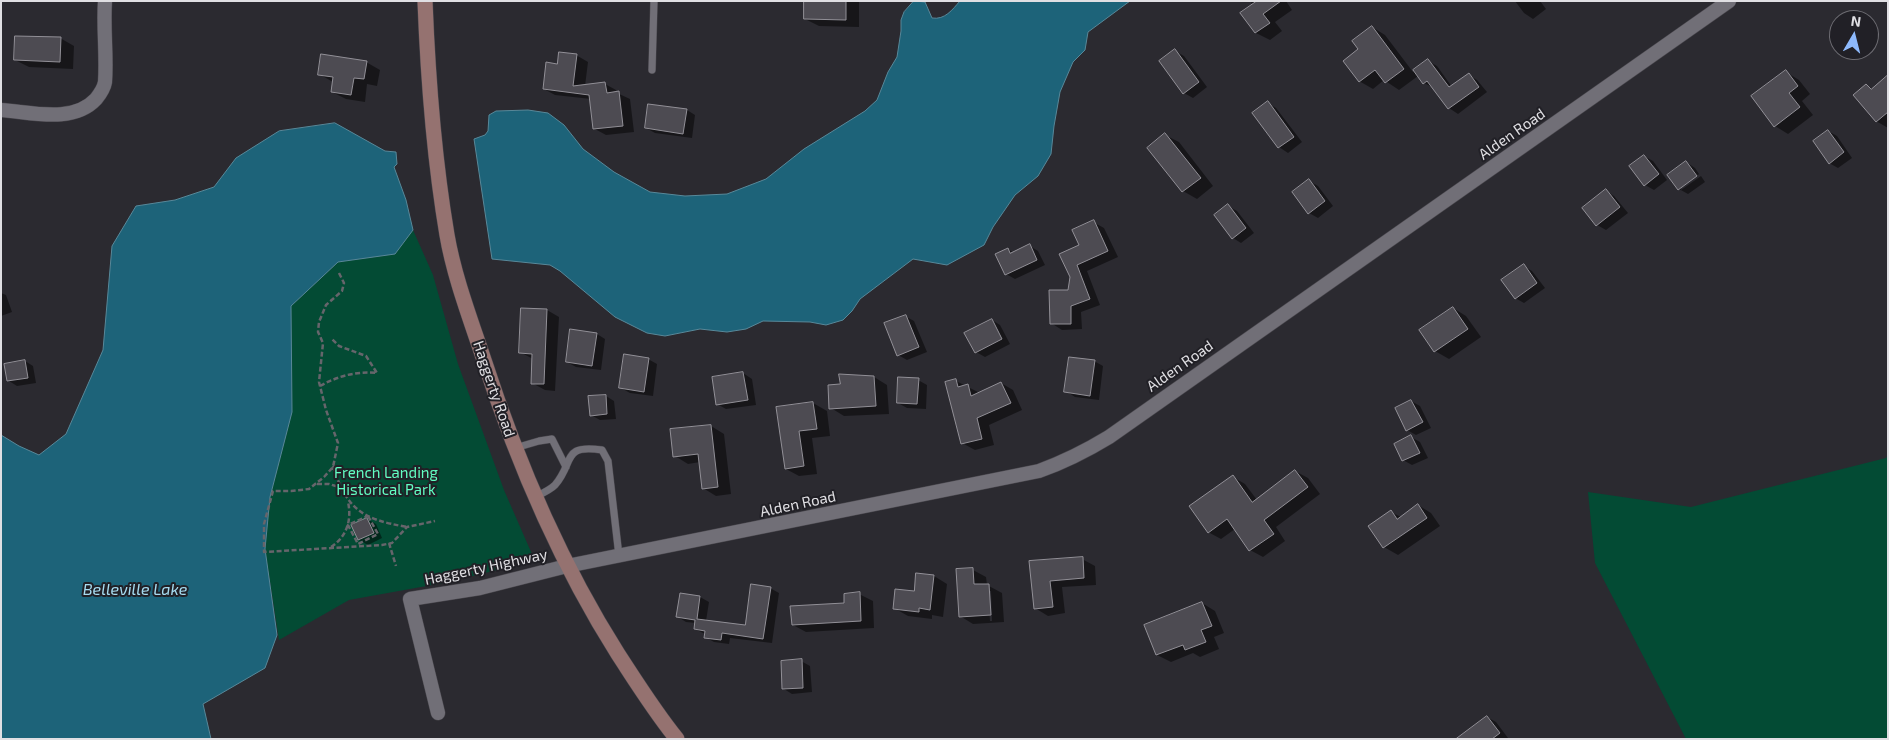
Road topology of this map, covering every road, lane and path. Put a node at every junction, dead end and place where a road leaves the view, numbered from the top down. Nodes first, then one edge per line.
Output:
1 (105, 1) edge
2 (425, 1) edge
3 (654, 1) edge
4 (1728, 1) edge
5 (652, 70) dead end
6 (1, 110) edge
7 (339, 273) dead end
8 (332, 339) dead end
9 (320, 386) junction
10 (514, 449) junction
11 (333, 466) junction
12 (566, 467) junction
13 (316, 484) junction
14 (340, 487) junction
15 (535, 497) junction
16 (348, 500) junction
17 (368, 516) junction
18 (435, 521) dead end
19 (348, 525) junction
20 (406, 527) junction
21 (389, 544) junction
22 (330, 548) junction
23 (619, 556) junction
24 (396, 566) dead end
25 (567, 566) junction
26 (438, 713) dead end
27 (677, 739) edge

1 - 6 street
2 - 10 main road, Haggerty Road
3 - 5 lane
4 - 23 street, Alden Road
7 - 9 path
8 - 9 path
9 - 11 path
10 - 12 lane
10 - 15 main road, Haggerty Road
11 - 13 path
11 - 14 path
12 - 15 lane
12 - 23 lane
13 - 14 path
13 - 22 path
14 - 16 path
15 - 25 main road, Haggerty Road
16 - 17 path
16 - 19 path
17 - 19 path
17 - 19 path
17 - 20 path
18 - 20 path
19 - 22 path
20 - 21 path
21 - 22 path
21 - 24 path
23 - 25 street, Alden Road
25 - 26 street, Haggerty Highway
25 - 27 main road, Haggerty Road

